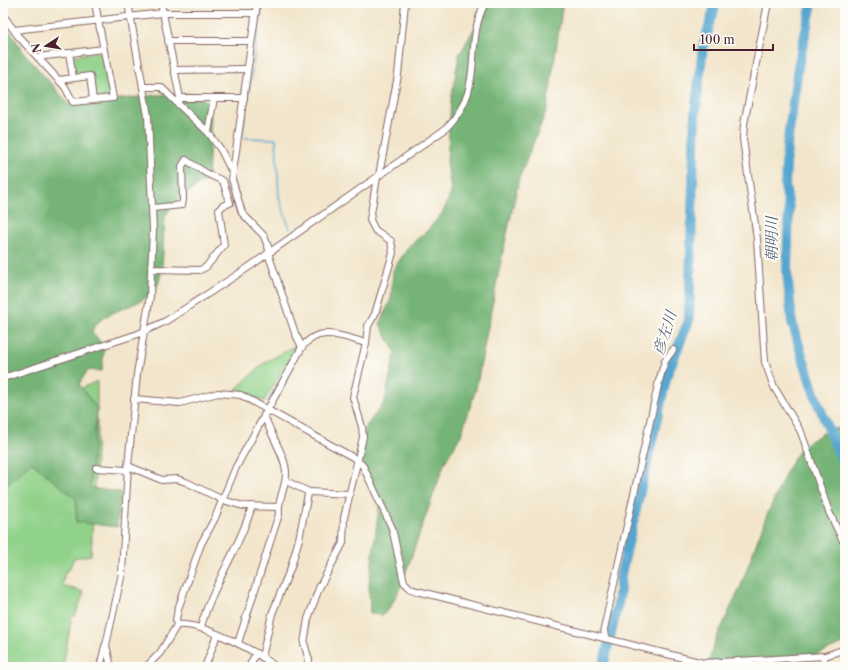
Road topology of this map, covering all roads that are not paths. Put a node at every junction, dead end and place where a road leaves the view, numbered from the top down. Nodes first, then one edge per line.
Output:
1 (96, 3) edge
2 (128, 3) edge
3 (161, 3) edge
4 (257, 3) edge
5 (405, 3) edge
6 (485, 3) edge
7 (768, 3) edge
8 (163, 13) junction
9 (256, 13) junction
10 (3, 15) edge
11 (130, 16) junction
12 (98, 19) junction
13 (14, 30) junction
14 (168, 41) junction
15 (251, 41) junction
16 (103, 49) junction
17 (69, 53) junction
18 (38, 57) junction
19 (247, 69) junction
20 (174, 70) junction
21 (73, 78) junction
22 (59, 80) junction
23 (144, 87) junction
24 (214, 98) junction
25 (244, 98) junction
26 (93, 100) junction
27 (178, 100) junction
28 (208, 132) junction
29 (232, 172) junction
30 (378, 176) junction
31 (153, 208) junction
32 (269, 253) junction
33 (152, 269) junction
34 (144, 331) junction
35 (366, 343) junction
36 (302, 347) junction
37 (673, 350) dead end
38 (3, 378) edge
39 (134, 399) junction
40 (267, 409) junction
41 (264, 415) junction
42 (356, 459) junction
43 (96, 468) dead end
44 (128, 468) junction
45 (286, 481) junction
46 (309, 492) junction
47 (349, 494) junction
48 (223, 500) junction
49 (252, 506) junction
50 (278, 507) junction
51 (845, 544) edge
52 (177, 625) junction
53 (201, 627) junction
54 (217, 635) junction
55 (605, 638) junction
56 (238, 643) junction
57 (106, 644) junction
58 (845, 649) edge
59 (256, 653) junction
60 (826, 656) junction
61 (262, 657) junction
62 (702, 665) edge
63 (100, 667) edge
64 (111, 667) edge
65 (146, 667) edge
66 (205, 667) edge
67 (250, 667) edge
68 (276, 667) edge
69 (306, 667) edge
70 (822, 667) edge

1 - 12 street
2 - 11 street
3 - 8 street
4 - 9 street
5 - 30 street
6 - 30 street
7 - 51 street
8 - 9 street
8 - 11 street
8 - 14 street
9 - 15 street
10 - 13 street
11 - 12 street
11 - 23 street
12 - 13 street
12 - 16 street
13 - 18 street
14 - 15 street
14 - 20 street
15 - 19 street
16 - 17 street
16 - 26 street
17 - 18 street
17 - 21 street
18 - 22 street
19 - 20 street
19 - 25 street
20 - 27 street
21 - 22 street
21 - 26 street
22 - 26 street
23 - 27 street
23 - 31 street
24 - 25 street
24 - 27 street
24 - 28 street
25 - 29 street
27 - 28 street
28 - 29 street
29 - 32 street
30 - 32 street
30 - 35 street
31 - 33 street
31 - 33 street
32 - 34 street
32 - 36 street
33 - 34 street
34 - 38 street
34 - 39 street
35 - 36 street
35 - 42 street
36 - 40 street
37 - 55 street
39 - 40 street
39 - 44 street
40 - 41 street
40 - 42 street
41 - 45 street
41 - 48 street
42 - 47 street
42 - 55 street
43 - 44 street
44 - 48 street
44 - 57 street
45 - 46 street
45 - 50 street
46 - 47 street
46 - 61 street
47 - 69 street
48 - 49 street
48 - 52 street
49 - 50 street
49 - 53 street
50 - 56 street
52 - 53 street
52 - 65 street
53 - 54 street
54 - 56 street
54 - 66 street
55 - 62 street
56 - 59 street
57 - 63 street
57 - 64 street
58 - 60 street
59 - 61 street
59 - 67 street
60 - 62 street
60 - 70 street
61 - 68 street

